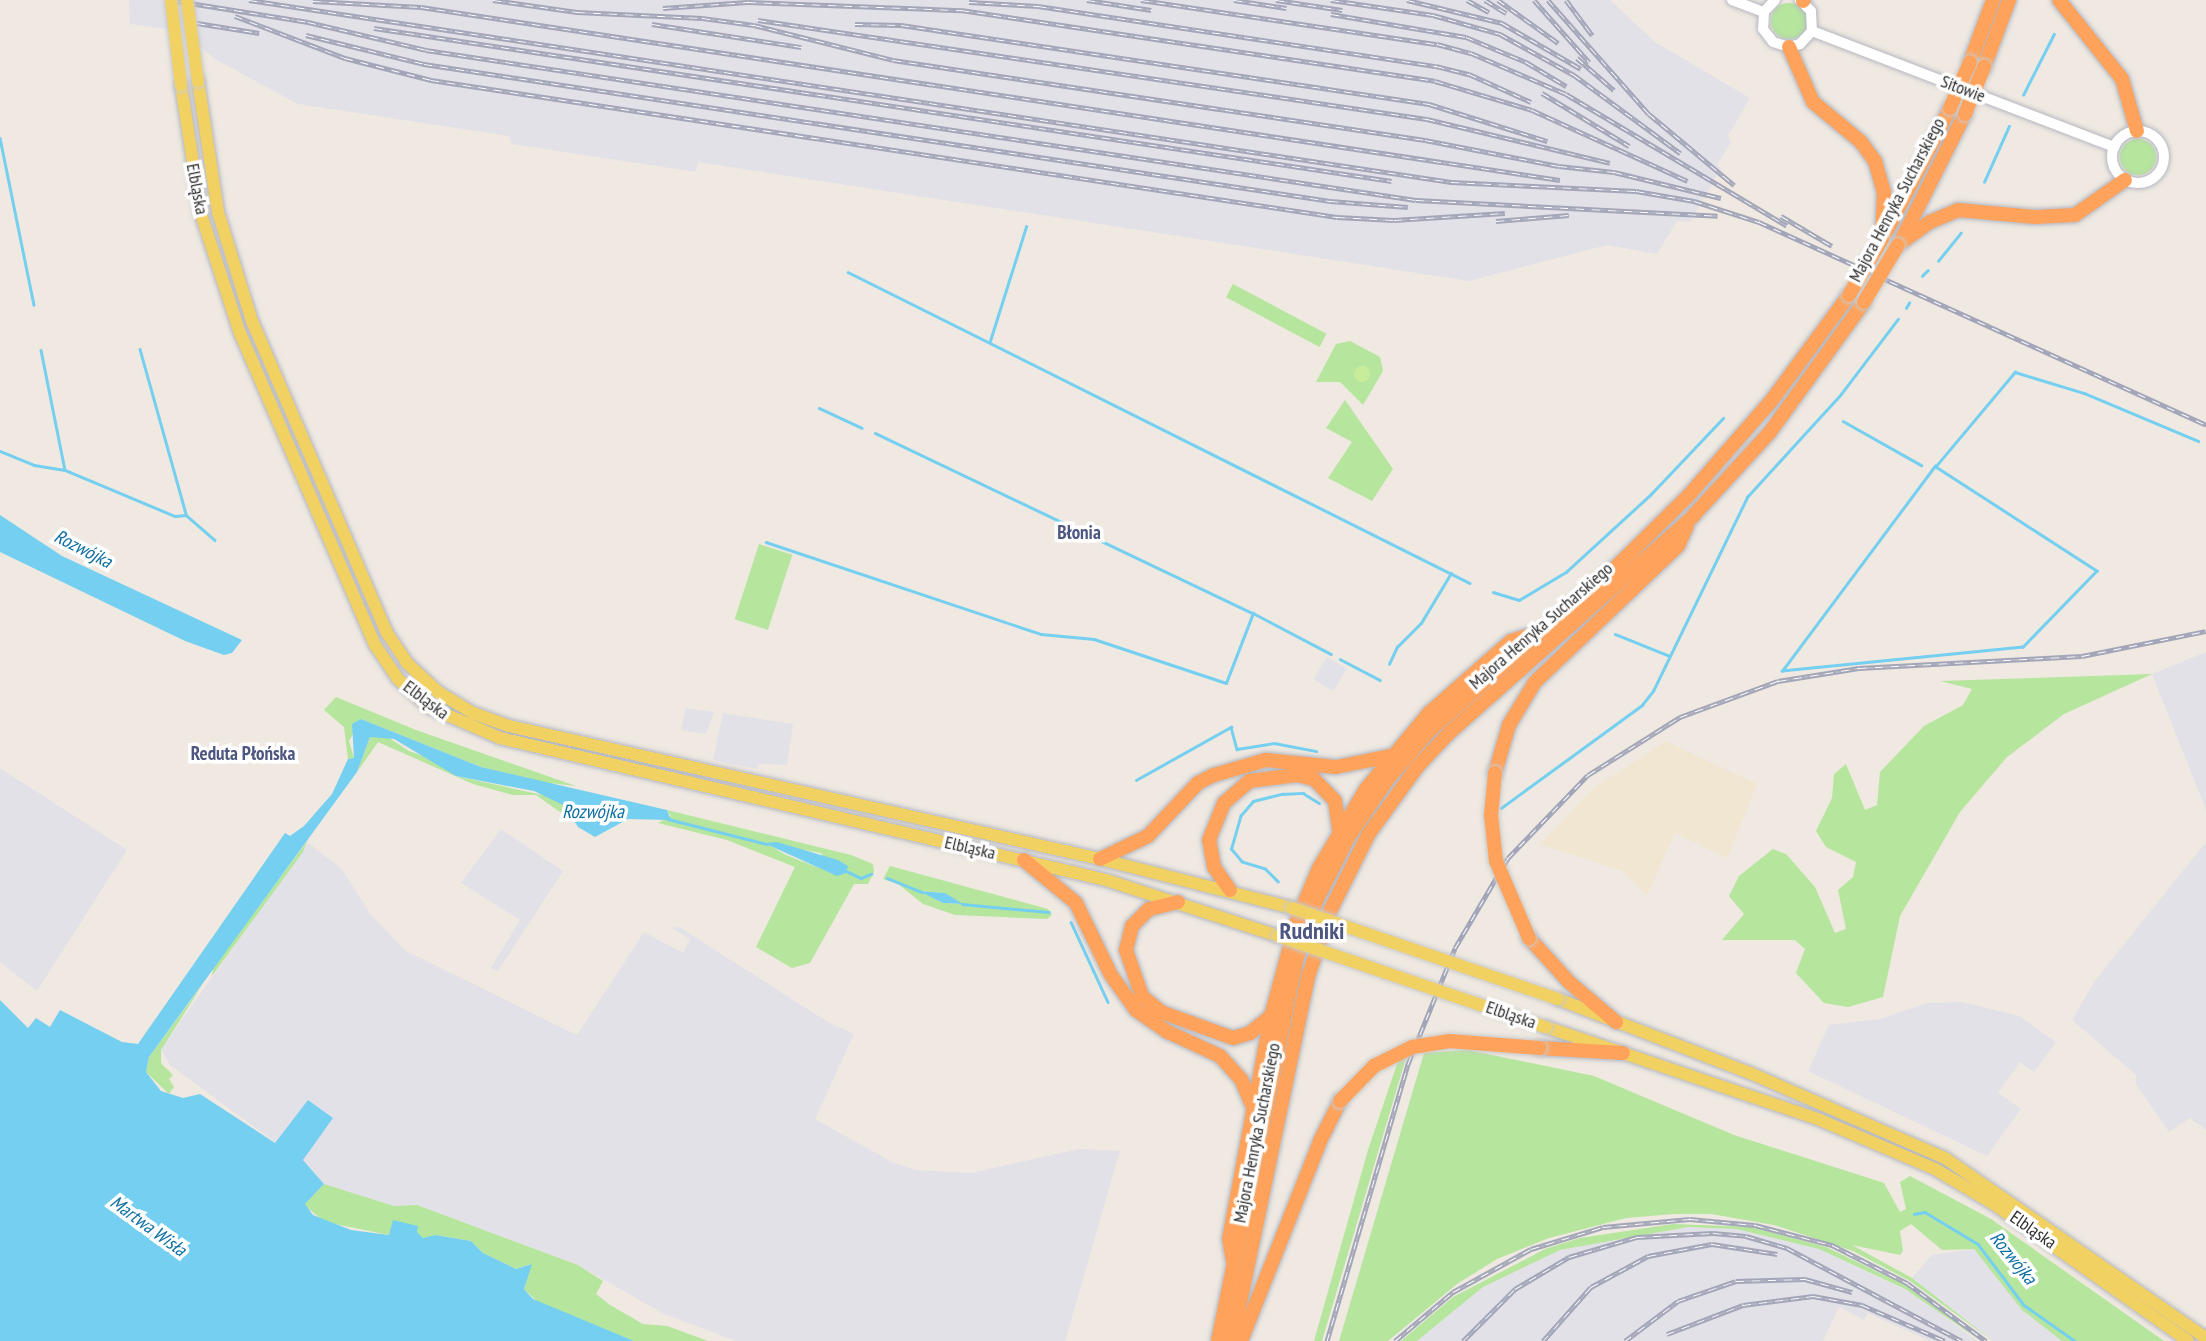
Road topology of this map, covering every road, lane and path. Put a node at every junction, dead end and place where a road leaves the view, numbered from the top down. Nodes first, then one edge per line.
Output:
1 (171, 0) edge
2 (187, 0) edge
3 (1732, 0) edge
4 (1775, 0) edge
5 (1802, 0) edge
6 (1993, 0) edge
7 (2009, 0) edge
8 (2059, 0) edge
9 (1764, 12) junction
10 (1812, 31) junction
11 (1788, 47) junction
12 (1978, 65) junction
13 (2137, 131) junction
14 (2114, 147) junction
15 (2125, 180) junction
16 (1882, 239) junction
17 (1898, 245) junction
18 (1693, 516) junction
19 (1541, 631) junction
20 (1390, 756) junction
21 (1339, 831) junction
22 (1100, 859) junction
23 (1024, 860) junction
24 (1230, 890) junction
25 (1178, 902) junction
26 (1271, 1016) junction
27 (1616, 1022) junction
28 (1623, 1054) junction
29 (1254, 1110) junction
30 (1234, 1272) junction
31 (2206, 1338) edge
32 (1219, 1341) edge
33 (1232, 1341) edge
34 (1241, 1341) edge
35 (2188, 1341) edge

1 - 23 main road, Elbląska, bridge
2 - 22 main road, Elbląska, bridge
3 - 9 street
4 - 9 street
5 - 10 street
6 - 12 highway, Majora Henryka Sucharskiego
7 - 12 highway, Majora Henryka Sucharskiego
8 - 13 highway
9 - 11 street
10 - 11 street
10 - 14 street, Sitowie
11 - 16 highway
12 - 16 highway, Majora Henryka Sucharskiego, bridge
12 - 17 highway, Majora Henryka Sucharskiego, bridge
13 - 14 street
13 - 15 street
14 - 15 street
15 - 17 highway
16 - 19 highway, Majora Henryka Sucharskiego, bridge
17 - 18 highway, Majora Henryka Sucharskiego, bridge
18 - 27 highway, bridge
18 - 33 highway, Majora Henryka Sucharskiego
19 - 20 highway
19 - 30 highway, Majora Henryka Sucharskiego
20 - 21 highway
20 - 22 highway
21 - 24 highway
21 - 26 highway
22 - 24 main road, Elbląska
23 - 25 main road, Elbląska
23 - 29 highway
24 - 27 main road, Elbląska, bridge
25 - 26 highway
25 - 28 main road, Elbląska, bridge
26 - 29 highway
27 - 31 main road, Elbląska
28 - 34 highway, bridge
28 - 35 main road, Elbląska
29 - 30 highway
30 - 32 highway, Majora Henryka Sucharskiego

